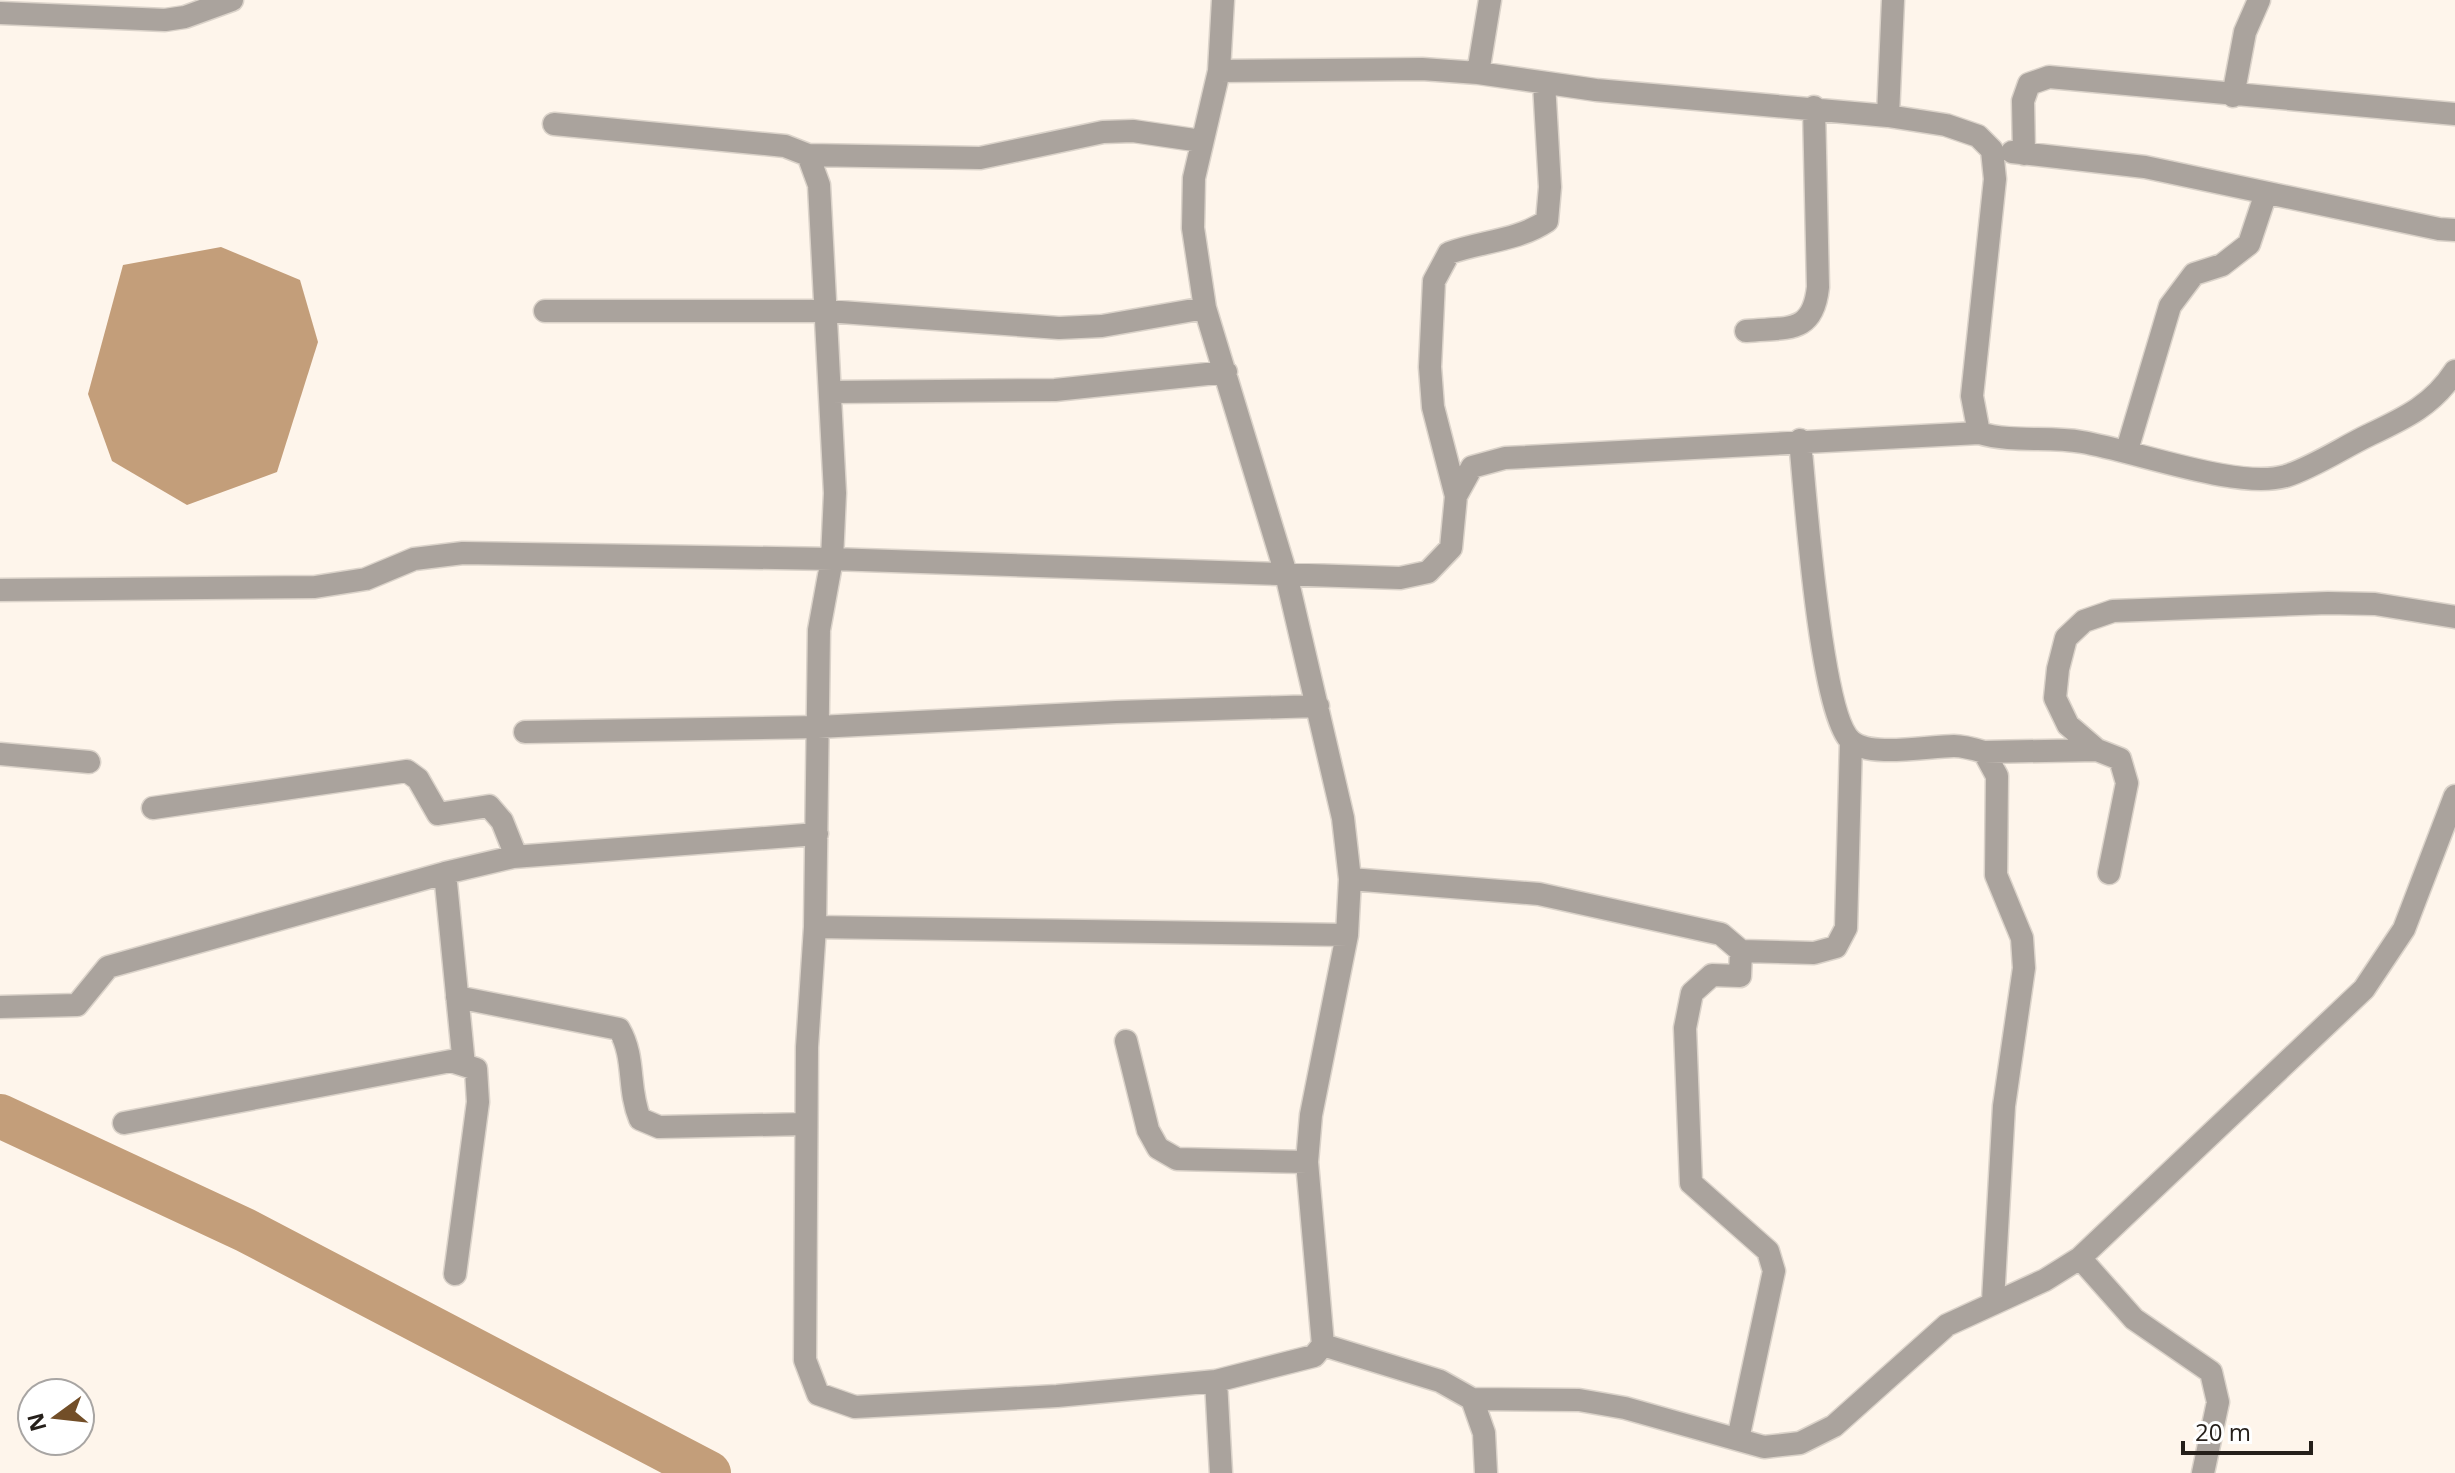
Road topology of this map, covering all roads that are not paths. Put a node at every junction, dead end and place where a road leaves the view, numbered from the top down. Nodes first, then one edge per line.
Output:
1 (232, 0) edge
2 (1223, 0) edge
3 (1490, 0) edge
4 (1893, 0) edge
5 (2259, 0) edge
6 (0, 13) edge
7 (1219, 71) junction
8 (1478, 73) junction
9 (1544, 83) junction
10 (2233, 96) junction
11 (1814, 107) junction
12 (2455, 114) edge
13 (1888, 116) junction
14 (554, 124) dead end
15 (1201, 141) junction
16 (1992, 150) junction
17 (2024, 154) junction
18 (808, 155) junction
19 (2266, 193) junction
20 (2455, 230) edge
21 (1205, 308) junction
22 (545, 311) dead end
23 (827, 311) junction
24 (1746, 331) dead end
25 (2455, 371) edge
26 (1226, 372) junction
27 (831, 392) junction
28 (1979, 433) junction
29 (1800, 440) junction
30 (2127, 450) junction
31 (1456, 496) junction
32 (832, 559) junction
33 (1286, 574) junction
34 (0, 590) edge
35 (2455, 617) edge
36 (1318, 706) junction
37 (818, 727) junction
38 (525, 732) dead end
39 (1851, 742) junction
40 (2097, 750) junction
41 (1984, 752) junction
42 (0, 754) edge
43 (89, 762) dead end
44 (2455, 796) edge
45 (153, 808) dead end
46 (817, 834) junction
47 (516, 856) junction
48 (445, 873) junction
49 (2109, 873) dead end
50 (1350, 879) junction
51 (815, 927) junction
52 (1347, 935) junction
53 (1741, 951) junction
54 (457, 997) junction
55 (0, 1007) edge
56 (1126, 1041) dead end
57 (464, 1065) junction
58 (124, 1123) dead end
59 (806, 1124) junction
60 (1307, 1162) junction
61 (2080, 1258) junction
62 (455, 1274) dead end
63 (1993, 1301) junction
64 (1323, 1345) junction
65 (1216, 1381) junction
66 (1472, 1399) junction
67 (1738, 1439) junction
68 (1221, 1473) edge
69 (1486, 1473) edge
70 (2203, 1473) edge

1 - 6 street
2 - 7 street
3 - 8 street
4 - 13 street
5 - 10 street
7 - 8 street
7 - 15 street
8 - 9 street
9 - 11 street
9 - 31 street
10 - 12 street
10 - 17 street
11 - 13 street
11 - 24 street
13 - 16 street
14 - 18 street
15 - 18 street
15 - 21 street
16 - 17 street
16 - 28 street
17 - 19 street
18 - 23 street
19 - 20 street
19 - 30 street
21 - 23 street
21 - 26 street
22 - 23 street
23 - 27 street
25 - 30 street
26 - 27 street
26 - 33 street
27 - 32 street
28 - 29 street
28 - 30 street
29 - 31 street
29 - 39 street
31 - 33 street
32 - 33 street
32 - 34 street
32 - 37 street
33 - 36 street
35 - 40 street
36 - 37 street
36 - 50 street
37 - 38 street
37 - 46 street
39 - 41 street
39 - 53 street
40 - 41 street
40 - 49 street
41 - 63 street
42 - 43 street
44 - 61 street
45 - 47 street
46 - 47 street
46 - 51 street
47 - 48 street
48 - 54 street
48 - 55 street
50 - 52 street
50 - 53 street
51 - 52 street
51 - 59 street
52 - 60 street
53 - 67 street
54 - 57 street
54 - 59 street
56 - 60 street
57 - 58 street
57 - 62 street
59 - 65 street
60 - 64 street
61 - 63 street
61 - 70 street
63 - 67 street
64 - 65 street
64 - 66 street
65 - 68 street
66 - 67 street
66 - 69 street

